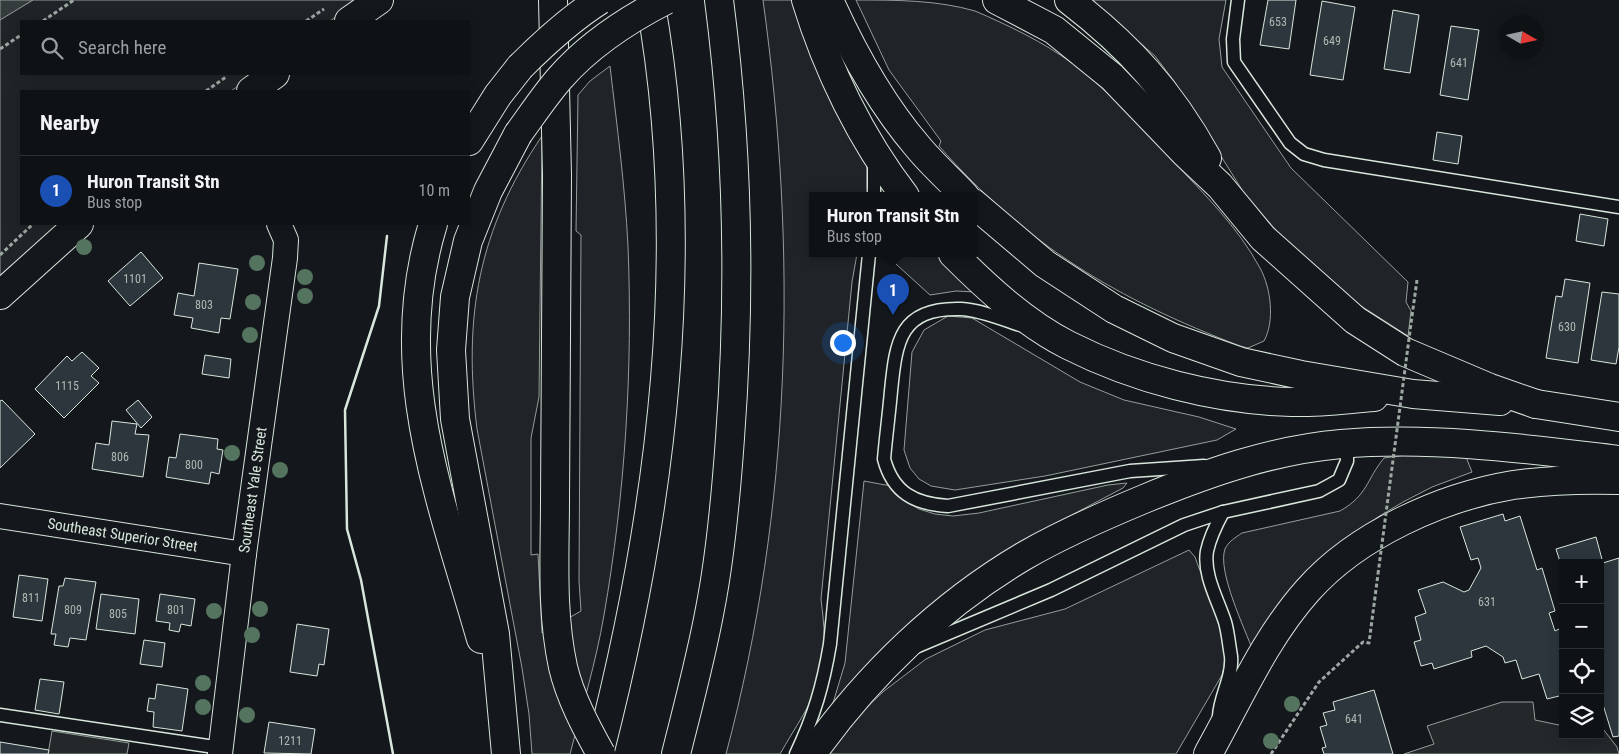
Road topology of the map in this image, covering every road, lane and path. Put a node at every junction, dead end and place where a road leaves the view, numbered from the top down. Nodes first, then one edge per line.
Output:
1 (74, 0) edge
2 (379, 0) edge
3 (553, 0) edge
4 (600, 0) edge
5 (650, 0) edge
6 (666, 0) edge
7 (719, 0) edge
8 (806, 0) edge
9 (829, 0) edge
10 (997, 0) edge
11 (1069, 0) edge
12 (1238, 0) edge
13 (339, 13) edge
14 (44, 20) edge
15 (310, 20) edge
16 (20, 36) edge
17 (0, 49) edge
18 (230, 75) edge
19 (274, 75) edge
20 (207, 90) edge
21 (252, 90) edge
22 (470, 139) edge
23 (873, 149) junction
24 (1220, 186) junction
25 (874, 192) edge
26 (902, 192) edge
27 (962, 192) edge
28 (977, 206) edge
29 (1619, 207) edge
30 (32, 225) edge
31 (78, 225) edge
32 (280, 225) edge
33 (433, 225) edge
34 (0, 255) edge
35 (869, 257) edge
36 (956, 257) edge
37 (1417, 280) dead end
38 (0, 296) edge
39 (1049, 333) junction
40 (1413, 394) junction
41 (1536, 404) junction
42 (1619, 417) edge
43 (1347, 444) junction
44 (1619, 460) edge
45 (1242, 463) junction
46 (1619, 480) edge
47 (1223, 512) junction
48 (0, 516) edge
49 (244, 554) junction
50 (893, 657) junction
51 (0, 715) edge
52 (504, 726) junction
53 (1213, 745) edge
54 (220, 751) edge
55 (506, 754) edge
56 (600, 754) edge
57 (676, 754) edge
58 (796, 754) edge
59 (812, 754) edge
60 (1271, 754) edge

1 - 14 path
2 - 13 main road
3 - 56 main road, bridge
4 - 22 main road, bridge
5 - 56 main road
6 - 52 main road, bridge
7 - 57 main road
8 - 23 main road
9 - 27 main road
10 - 24 main road
11 - 24 main road
12 - 29 lane
13 - 15 path
16 - 17 path
18 - 20 path
19 - 21 main road
23 - 25 lane
23 - 26 main road
24 - 41 main road
28 - 40 main road
30 - 34 path
31 - 38 main road
32 - 49 street, Southeast Yale Street
33 - 52 main road
35 - 58 lane
36 - 39 main road
37 - 60 path, bridge
39 - 40 main road
39 - 45 lane
40 - 41 main road
41 - 42 main road
43 - 44 main road
43 - 45 main road
43 - 47 lane
45 - 50 main road
46 - 53 main road
47 - 50 lane
47 - 53 lane
48 - 49 street, Southeast Superior Street
49 - 54 street, Southeast Yale Street
50 - 59 main road
51 - 54 lane
52 - 55 main road

